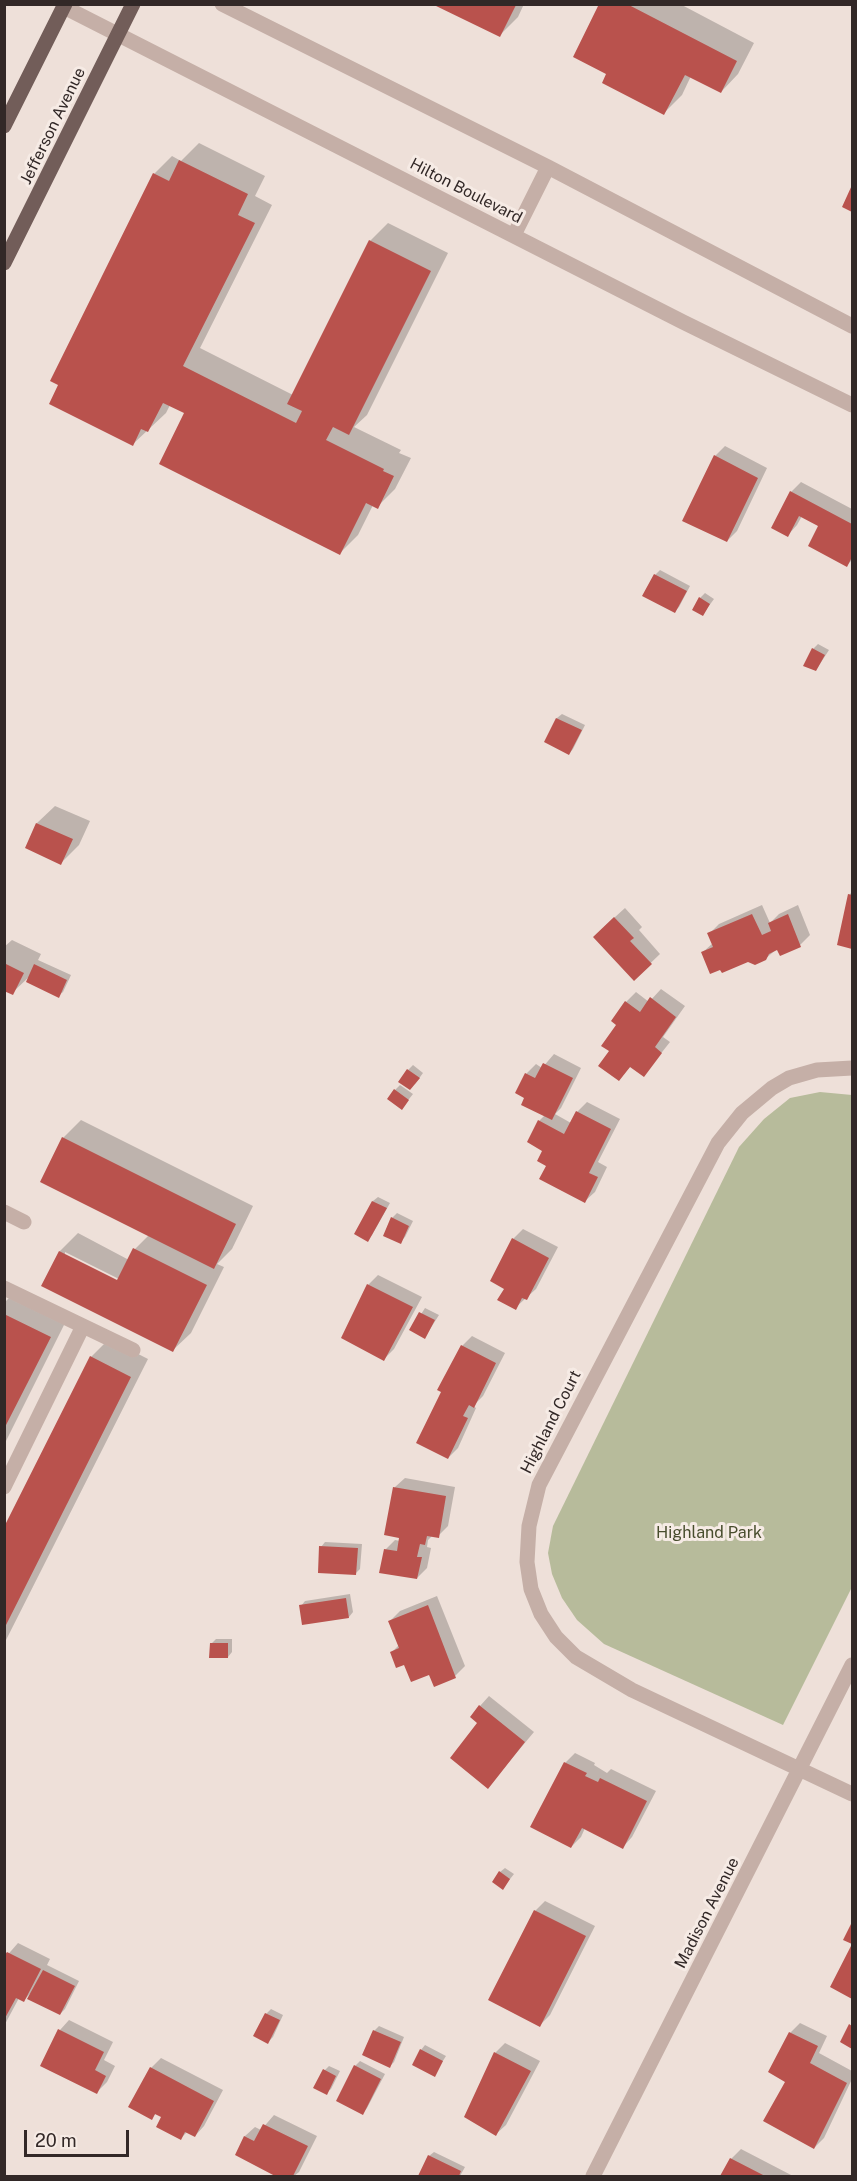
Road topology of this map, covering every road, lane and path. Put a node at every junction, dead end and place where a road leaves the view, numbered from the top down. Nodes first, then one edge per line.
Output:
1 (133, 4) edge
2 (222, 4) edge
3 (65, 6) edge
4 (118, 36) junction
5 (4, 126) edge
6 (548, 167) junction
7 (514, 235) junction
8 (4, 263) edge
9 (852, 326) edge
10 (852, 405) edge
11 (852, 1068) edge
12 (4, 1212) edge
13 (24, 1222) dead end
14 (4, 1288) edge
15 (82, 1326) junction
16 (133, 1350) dead end
17 (4, 1488) edge
18 (852, 1665) edge
19 (801, 1768) junction
20 (852, 1794) edge
21 (593, 2176) edge

1 - 4 main road, Jefferson Avenue
2 - 6 street
3 - 4 street, Hilton Boulevard
3 - 5 main road
4 - 7 street, Hilton Boulevard
4 - 8 main road, Jefferson Avenue
6 - 7 street
6 - 9 street
7 - 10 street, Hilton Boulevard
11 - 19 street, Highland Court
12 - 13 street
14 - 15 street
15 - 16 street
15 - 17 street
18 - 19 street, Madison Avenue
19 - 20 street, Highland Court
19 - 21 street, Madison Avenue

